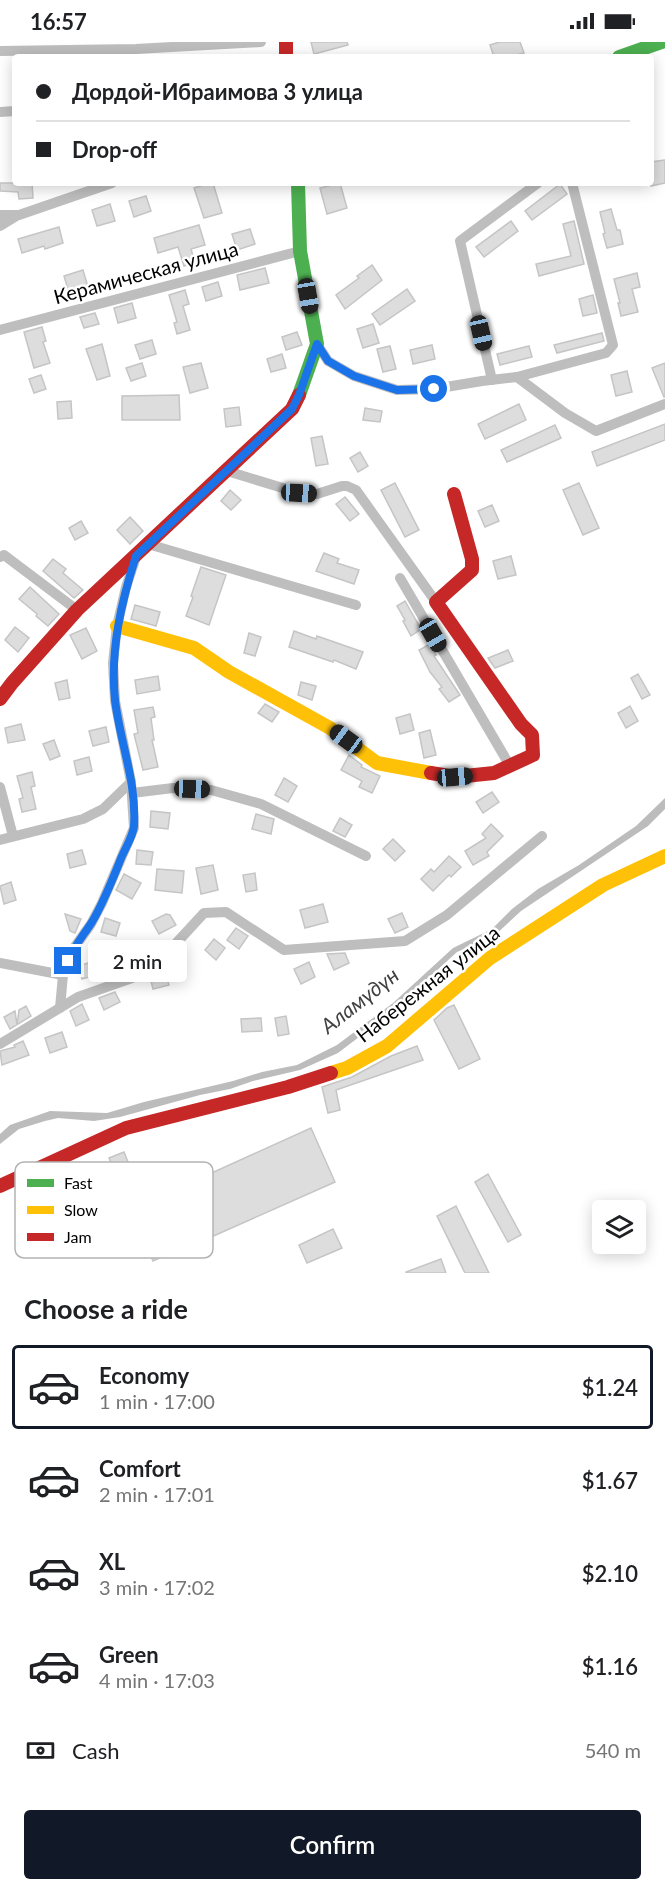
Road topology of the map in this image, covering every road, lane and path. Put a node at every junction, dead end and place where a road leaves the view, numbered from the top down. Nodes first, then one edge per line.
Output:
1 (261, 42) edge
2 (662, 42) edge
3 (67, 46) edge
4 (0, 51) edge
5 (48, 54) edge
6 (628, 54) edge
7 (103, 186) edge
8 (298, 186) edge
9 (534, 186) edge
10 (573, 186) edge
11 (0, 215) edge
12 (19, 215) junction
13 (0, 226) edge
14 (300, 251) junction
15 (0, 330) edge
16 (317, 344) junction
17 (517, 377) junction
18 (492, 380) junction
19 (665, 404) edge
20 (227, 471) junction
21 (454, 494) dead end
22 (148, 543) junction
23 (136, 556) junction
24 (0, 557) edge
25 (400, 578) dead end
26 (435, 602) junction
27 (356, 605) dead end
28 (77, 610) junction
29 (117, 626) junction
30 (6, 680) edge
31 (0, 699) edge
32 (510, 766) junction
33 (131, 782) junction
34 (0, 787) edge
35 (132, 793) junction
36 (13, 836) junction
37 (542, 836) dead end
38 (0, 840) edge
39 (366, 856) dead end
40 (665, 856) edge
41 (0, 963) edge
42 (63, 975) junction
43 (60, 1008) junction
44 (0, 1044) edge
45 (54, 1162) edge
46 (15, 1179) edge
47 (0, 1186) edge

1 - 3 street
2 - 6 street
3 - 5 street
4 - 5 street
7 - 12 street
8 - 14 street
9 - 18 street
10 - 17 street
11 - 12 street
12 - 13 street
14 - 15 street, Керамическая улица
14 - 16 street
16 - 18 street
16 - 20 street
17 - 18 street
17 - 19 street
20 - 22 street
20 - 26 street
21 - 26 street
22 - 23 street
22 - 27 street
23 - 28 street
23 - 29 street
24 - 28 street
25 - 32 street
26 - 32 street
28 - 30 street
29 - 32 street
29 - 33 street
30 - 31 street
33 - 35 street
33 - 36 street
34 - 36 street
35 - 39 street
35 - 42 street
36 - 38 street
37 - 43 street
40 - 45 street, Набережная улица
41 - 42 street
42 - 43 street
43 - 44 street
46 - 47 street, Набережная улица

